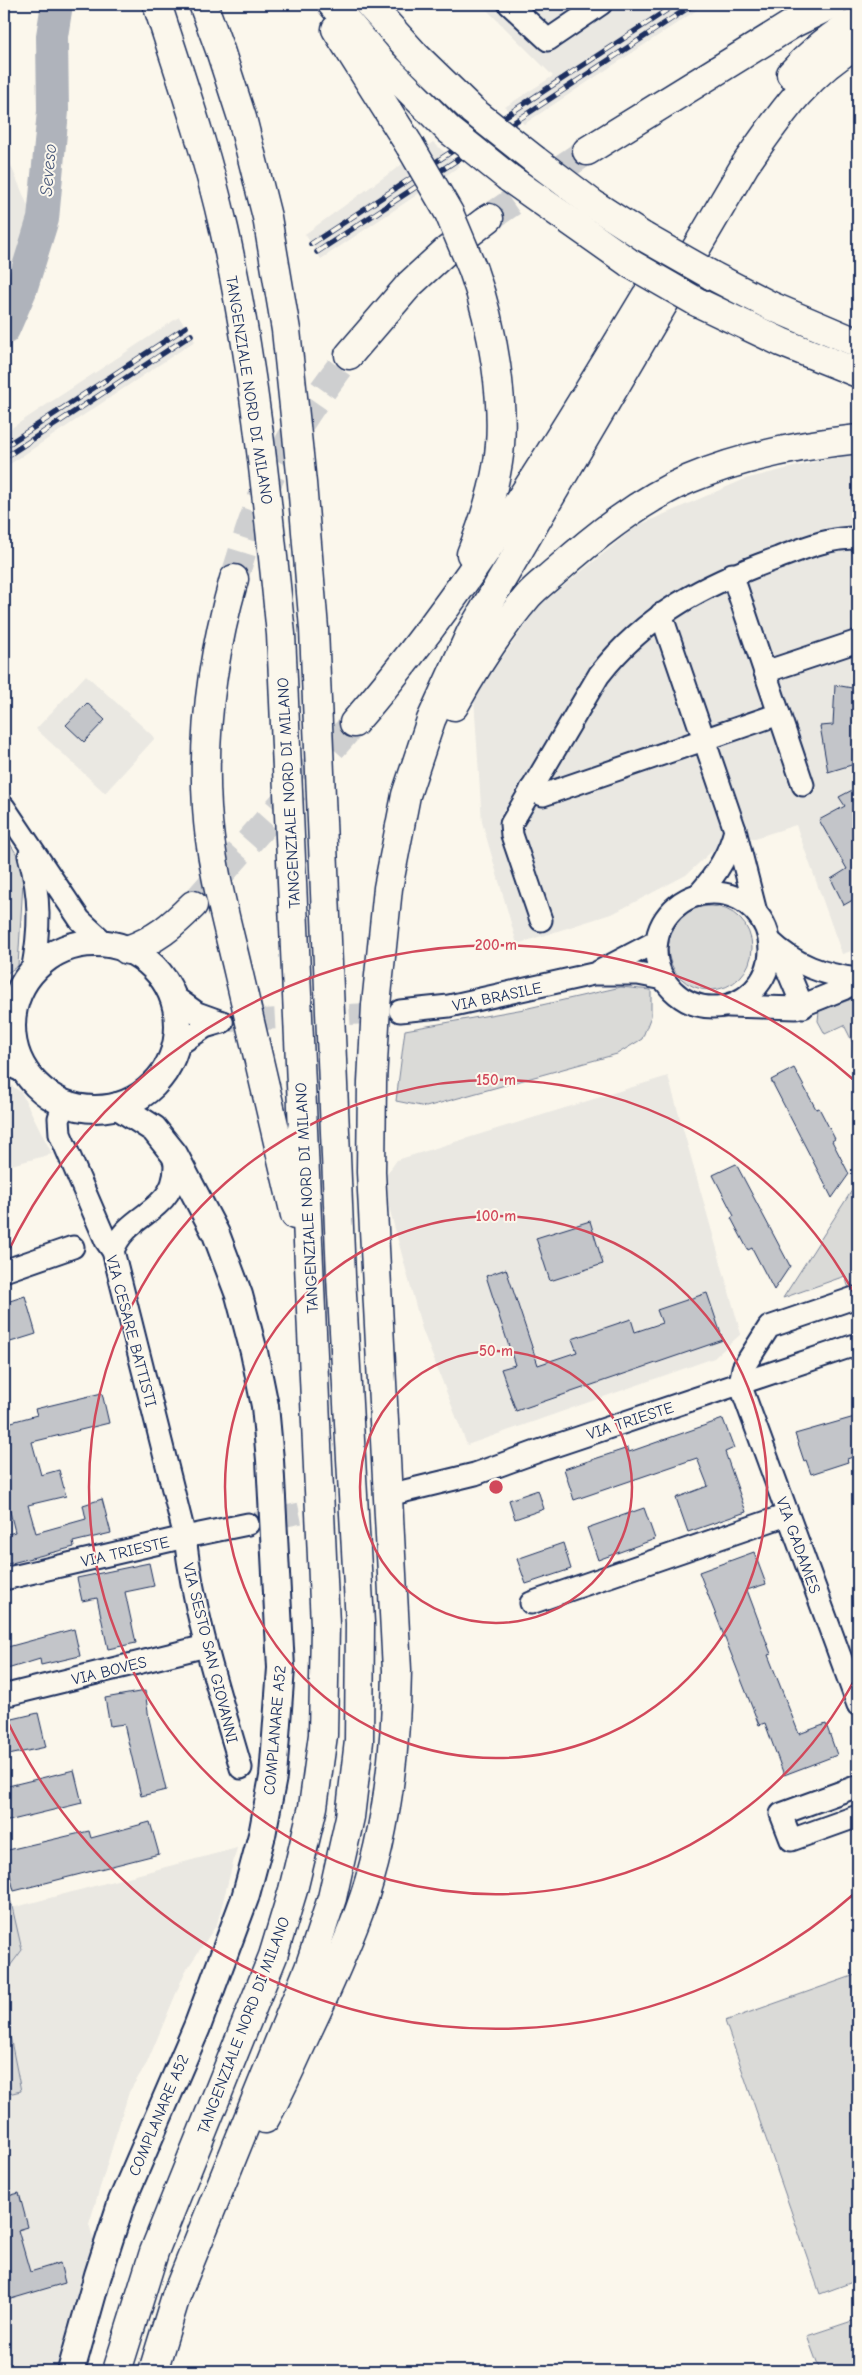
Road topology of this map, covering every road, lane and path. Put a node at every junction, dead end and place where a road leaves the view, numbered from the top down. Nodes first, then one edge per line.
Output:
1 (157, 4) edge
2 (203, 4) edge
3 (322, 4) edge
4 (332, 4) edge
5 (369, 4) edge
6 (509, 4) edge
7 (601, 4) edge
8 (833, 4) edge
9 (858, 20) edge
10 (858, 44) edge
11 (587, 151) tunnel mouth
12 (489, 218) tunnel mouth
13 (772, 306) junction
14 (858, 332) edge
15 (858, 343) edge
16 (349, 355) tunnel mouth
17 (858, 373) edge
18 (858, 440) edge
19 (858, 538) edge
20 (732, 574) junction
21 (234, 579) tunnel mouth
22 (661, 614) junction
23 (435, 621) junction
24 (858, 641) edge
25 (765, 672) junction
26 (779, 714) junction
27 (354, 723) tunnel mouth
28 (704, 740) junction
29 (803, 785) dead end
30 (531, 788) junction
31 (4, 807) edge
32 (735, 830) junction
33 (24, 836) junction
34 (396, 841) junction
35 (699, 894) junction
36 (193, 904) tunnel mouth
37 (756, 912) junction
38 (541, 920) dead end
39 (656, 941) junction
40 (774, 946) junction
41 (116, 947) junction
42 (32, 972) junction
43 (594, 974) junction
44 (664, 979) junction
45 (858, 979) edge
46 (172, 995) junction
47 (10, 1003) edge
48 (724, 1006) junction
49 (803, 1007) junction
50 (400, 1011) tunnel mouth
51 (175, 1047) junction
52 (15, 1068) edge
53 (158, 1080) junction
54 (64, 1103) junction
55 (118, 1106) junction
56 (168, 1146) junction
57 (72, 1247) dead end
58 (113, 1251) junction
59 (4, 1271) edge
60 (310, 1280) junction
61 (858, 1301) edge
62 (858, 1344) edge
63 (740, 1384) junction
64 (401, 1492) tunnel mouth
65 (787, 1515) junction
66 (248, 1524) tunnel mouth
67 (184, 1537) junction
68 (4, 1579) edge
69 (531, 1603) dead end
70 (206, 1646) junction
71 (11, 1694) dead end
72 (858, 1705) edge
73 (241, 1768) dead end
74 (858, 1786) edge
75 (858, 1816) edge
76 (216, 2198) junction
77 (71, 2371) edge
78 (117, 2371) edge
79 (153, 2371) edge

1 - 60 highway, TANGENZIALE NORD DI MILANO
2 - 76 highway, TANGENZIALE NORD DI MILANO
3 - 23 highway, bridge
4 - 17 highway, bridge
5 - 13 highway, bridge
6 - 7 street
8 - 11 highway
9 - 23 highway
10 - 34 highway
12 - 16 highway
13 - 14 highway
13 - 15 highway
18 - 34 highway
19 - 20 street
20 - 22 street
20 - 25 street
21 - 60 highway
22 - 28 street
22 - 30 street
23 - 27 highway
24 - 25 street
25 - 26 street
26 - 28 street
26 - 29 street
28 - 30 street
28 - 32 street
30 - 38 street
31 - 33 street
32 - 35 street
32 - 37 street
33 - 41 street
33 - 42 street
34 - 76 highway
35 - 37 street
35 - 39 street
36 - 41 highway
37 - 40 street
39 - 43 street, VIA BRASILE
39 - 44 street
40 - 45 street
40 - 48 street
40 - 49 street
41 - 42 main road
41 - 46 main road
42 - 47 main road
43 - 44 street, VIA BRASILE
43 - 50 street, VIA BRASILE
44 - 48 street
45 - 49 street
46 - 51 main road
46 - 51 street
47 - 52 main road
48 - 49 street
51 - 53 main road
52 - 54 main road
53 - 55 main road
53 - 56 main road, COMPLANARE A52
54 - 55 main road
54 - 58 street, VIA CESARE BATTISTI
55 - 56 main road, COMPLANARE A52
56 - 58 street
56 - 77 main road, COMPLANARE A52
57 - 59 street
58 - 67 street, VIA CESARE BATTISTI
60 - 78 highway, TANGENZIALE NORD DI MILANO
61 - 63 street
62 - 63 street, VIA TRIESTE
63 - 64 street, VIA TRIESTE
63 - 65 street, VIA GADAMES
65 - 69 street
65 - 72 street, VIA GADAMES
66 - 67 street, VIA TRIESTE
67 - 68 street, VIA TRIESTE
67 - 70 street, VIA SESTO SAN GIOVANNI
70 - 71 street, VIA BOVES
70 - 73 street, VIA SESTO SAN GIOVANNI
74 - 75 street
76 - 79 highway, TANGENZIALE NORD DI MILANO

